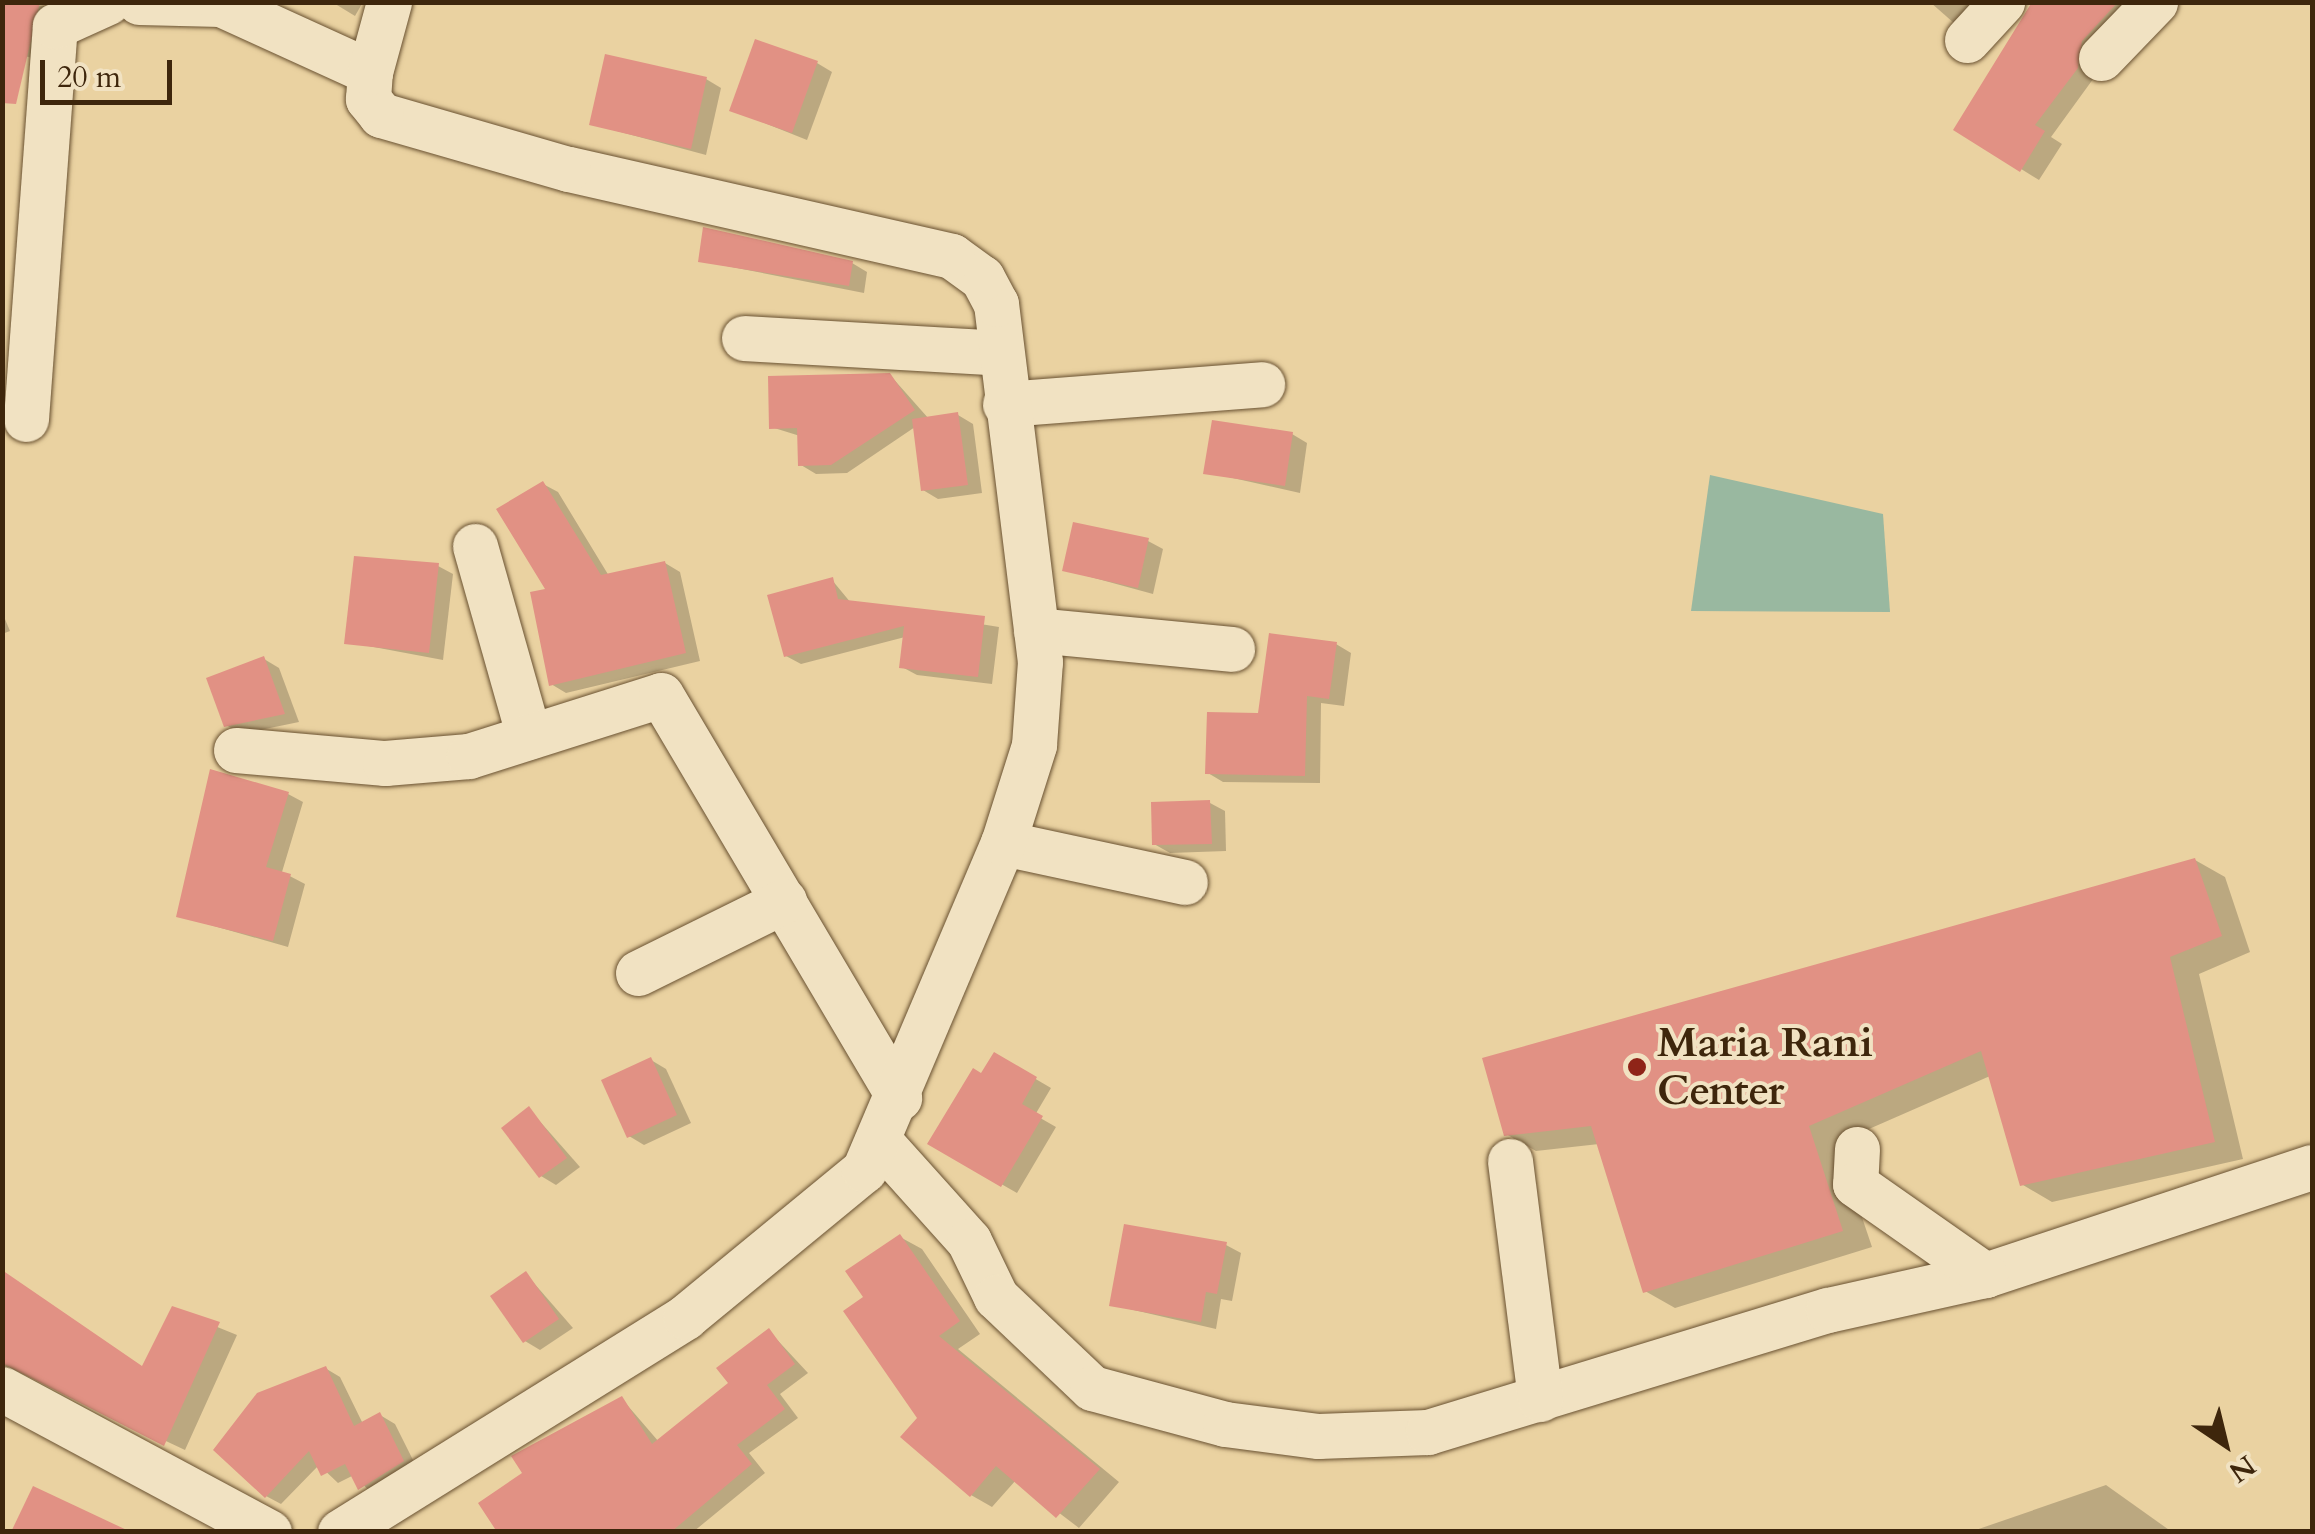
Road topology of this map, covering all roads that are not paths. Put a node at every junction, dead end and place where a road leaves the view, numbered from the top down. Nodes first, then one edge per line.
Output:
1 (108, 2) edge
2 (138, 2) edge
3 (388, 2) edge
4 (2002, 2) edge
5 (2155, 2) edge
6 (1967, 40) dead end
7 (2101, 58) dead end
8 (370, 72) junction
9 (744, 338) dead end
10 (1001, 353) junction
11 (1262, 384) dead end
12 (1005, 404) junction
13 (26, 419) dead end
14 (476, 546) dead end
15 (1036, 630) junction
16 (1232, 649) dead end
17 (530, 737) junction
18 (236, 750) dead end
19 (1003, 843) junction
20 (1184, 882) dead end
21 (784, 901) junction
22 (638, 974) dead end
23 (899, 1098) junction
24 (882, 1144) junction
25 (1857, 1149) dead end
26 (1510, 1161) dead end
27 (2312, 1166) edge
28 (1985, 1275) junction
29 (2, 1389) edge
30 (1540, 1398) junction
31 (270, 1532) edge
32 (340, 1532) edge

1 - 13 street
2 - 8 street
3 - 8 street
4 - 6 street
5 - 7 street
8 - 10 street
9 - 10 street
10 - 12 street
11 - 12 street
12 - 15 street
14 - 17 street
15 - 16 street
15 - 19 street
17 - 18 street
17 - 21 street
19 - 20 street
19 - 23 street
21 - 22 street
21 - 23 street
23 - 24 street
24 - 30 street
24 - 32 street
25 - 28 street
26 - 30 street
27 - 28 street
28 - 30 street
29 - 31 street

